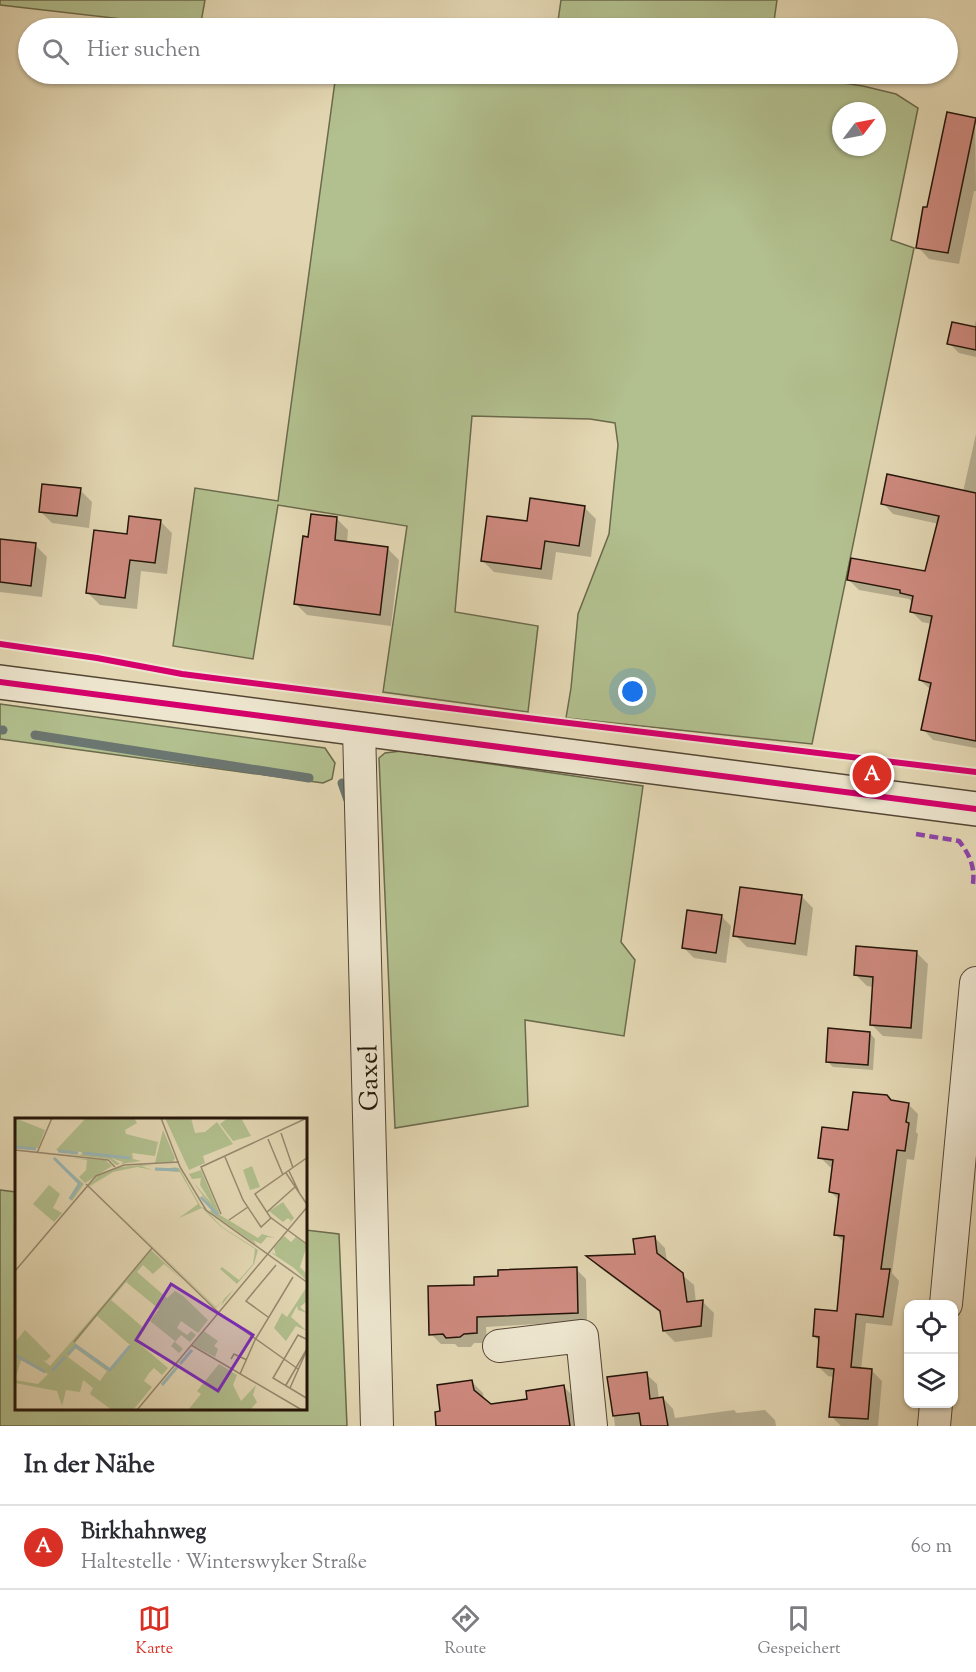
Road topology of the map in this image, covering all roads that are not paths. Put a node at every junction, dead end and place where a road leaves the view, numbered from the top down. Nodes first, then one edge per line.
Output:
1 (0, 682) edge
2 (359, 729) junction
3 (976, 809) edge
4 (976, 983) edge
5 (946, 1300) edge
6 (499, 1346) dead end
7 (936, 1408) edge
8 (377, 1426) edge
9 (591, 1426) edge
10 (934, 1426) edge

1 - 2 street
2 - 3 street
2 - 8 street, Gaxel
4 - 5 street
6 - 9 street
7 - 10 street

